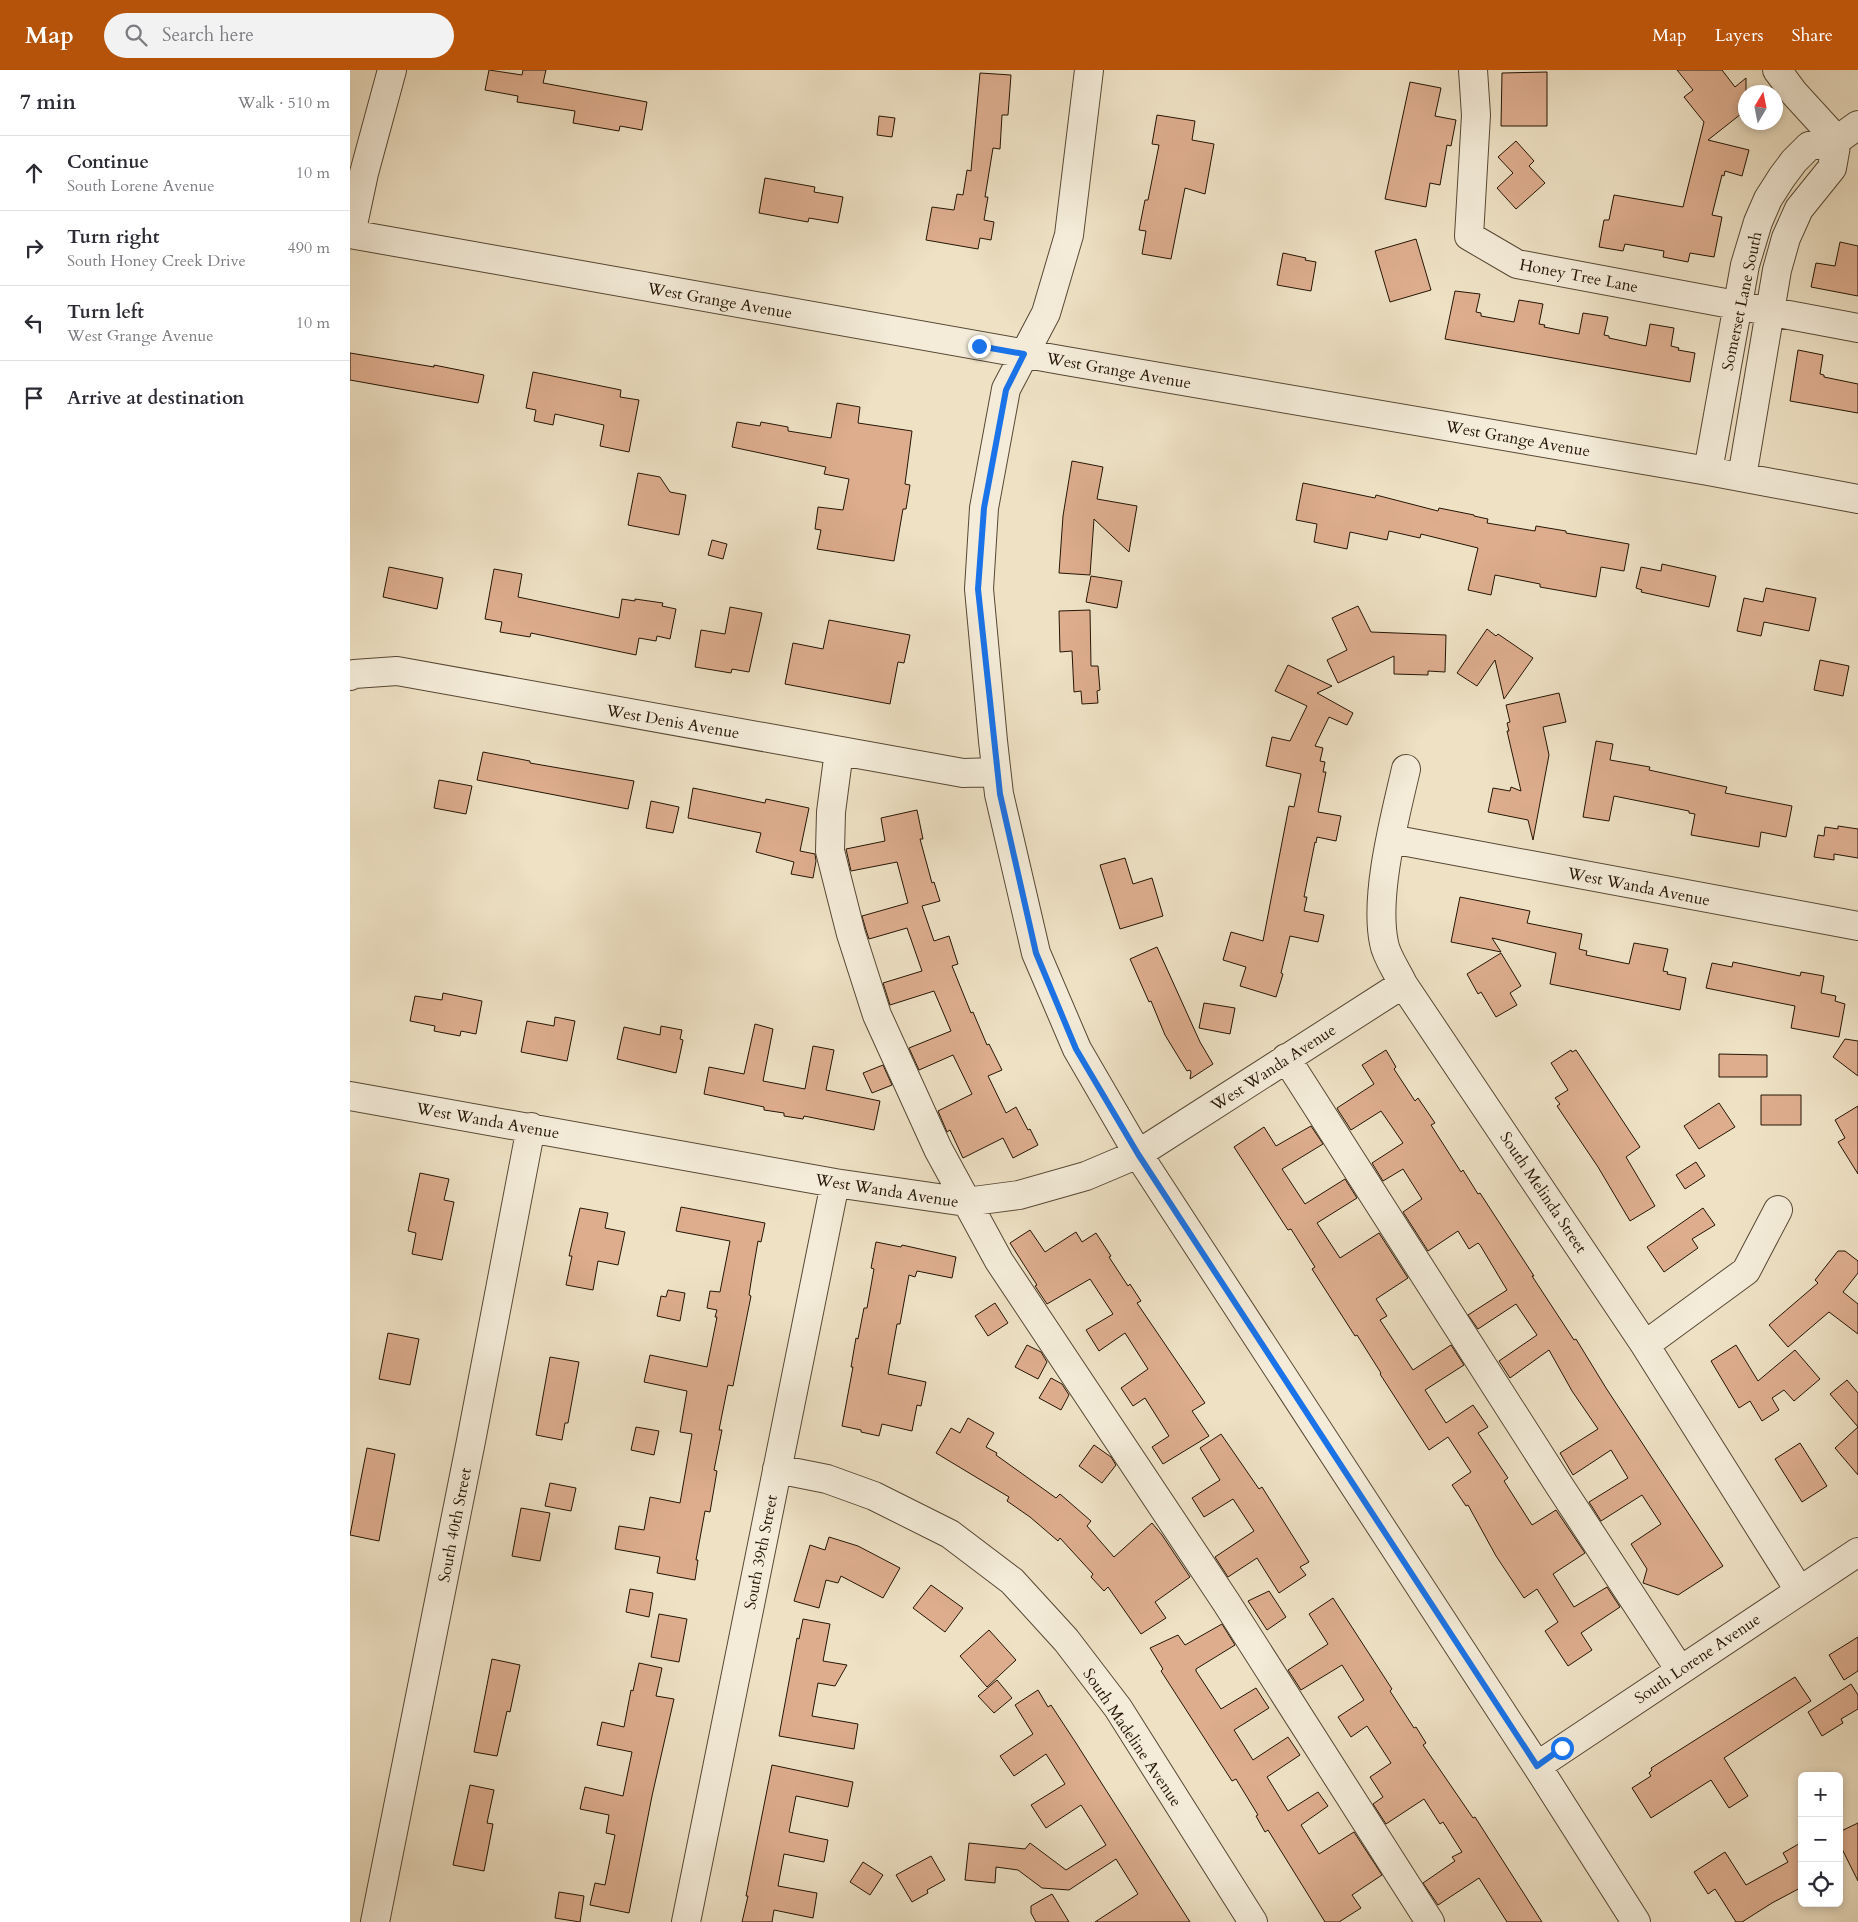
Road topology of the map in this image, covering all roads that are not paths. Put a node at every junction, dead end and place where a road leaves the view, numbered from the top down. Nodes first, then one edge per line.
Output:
1 (392, 70) edge
2 (1089, 70) edge
3 (1473, 70) edge
4 (1777, 70) edge
5 (1848, 133) edge
6 (350, 234) edge
7 (1737, 306) junction
8 (1770, 312) junction
9 (1858, 328) edge
10 (1024, 354) junction
11 (1708, 471) junction
12 (1742, 477) junction
13 (1858, 499) edge
14 (350, 676) edge
15 (839, 751) junction
16 (1406, 769) dead end
17 (996, 772) junction
18 (1391, 839) junction
19 (1858, 926) edge
20 (1403, 984) junction
21 (1286, 1058) junction
22 (350, 1096) edge
23 (531, 1127) junction
24 (1138, 1154) junction
25 (835, 1182) junction
26 (966, 1202) junction
27 (1778, 1210) dead end
28 (1645, 1345) junction
29 (777, 1469) junction
30 (1858, 1552) edge
31 (1799, 1590) junction
32 (1680, 1670) junction
33 (1537, 1766) junction
34 (375, 1922) edge
35 (686, 1922) edge
36 (1253, 1922) edge
37 (1430, 1922) edge
38 (1636, 1922) edge

1 - 6 street
2 - 10 street
3 - 7 street, Honey Tree Lane
4 - 5 street
5 - 7 street, Somerset Lane South
5 - 8 street, Somerset Lane South
6 - 10 street, West Grange Avenue
7 - 8 street, Honey Tree Lane
7 - 11 street, Somerset Lane South
8 - 9 street, Honey Tree Lane
8 - 12 street, Somerset Lane South
10 - 11 street, West Grange Avenue
10 - 17 street
11 - 12 street, West Grange Avenue
12 - 13 street, West Grange Avenue
14 - 15 street, West Denis Avenue
15 - 17 street, West Denis Avenue
15 - 26 street
16 - 18 street, South Melinda Street
17 - 24 street
18 - 19 street, West Wanda Avenue
18 - 20 street, South Melinda Street
20 - 21 street, West Wanda Avenue
20 - 28 street, South Melinda Street
21 - 24 street, West Wanda Avenue
21 - 32 street
22 - 23 street, West Wanda Avenue
23 - 25 street, West Wanda Avenue
23 - 34 street, South 40th Street
24 - 26 street, West Wanda Avenue
24 - 33 street
25 - 26 street, West Wanda Avenue
25 - 29 street, South 39th Street
26 - 37 street
27 - 28 street
28 - 31 street, South Melinda Street
29 - 35 street, South 39th Street
29 - 36 street, South Madeline Avenue
30 - 31 street, South Lorene Avenue
31 - 32 street, South Lorene Avenue
32 - 33 street, South Lorene Avenue
33 - 38 street

